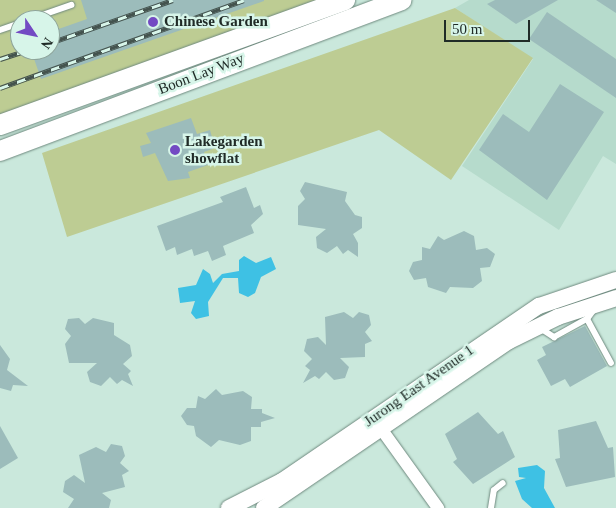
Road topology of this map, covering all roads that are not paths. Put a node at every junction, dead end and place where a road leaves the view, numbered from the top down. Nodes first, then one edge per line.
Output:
1 (345, 0) edge
2 (402, 0) edge
3 (71, 5) dead end
4 (57, 10) edge
5 (0, 125) edge
6 (0, 151) edge
7 (616, 280) edge
8 (616, 298) edge
9 (600, 301) junction
10 (587, 319) junction
11 (537, 326) junction
12 (611, 363) dead end
13 (375, 426) junction
14 (504, 483) dead end
15 (229, 508) edge
16 (264, 508) edge
17 (438, 508) edge
18 (491, 508) edge

1 - 5 main road, Boon Lay Way
2 - 6 main road, Boon Lay Way
3 - 4 lane
7 - 13 street, Jurong East Avenue 1
8 - 9 street, Jurong East Avenue 1
9 - 10 lane
9 - 11 street, Jurong East Avenue 1
10 - 11 lane
10 - 12 lane
11 - 13 street, Jurong East Avenue 1
13 - 15 street, Jurong East Avenue 1
13 - 16 street, Jurong East Avenue 1
13 - 17 street
14 - 18 lane

